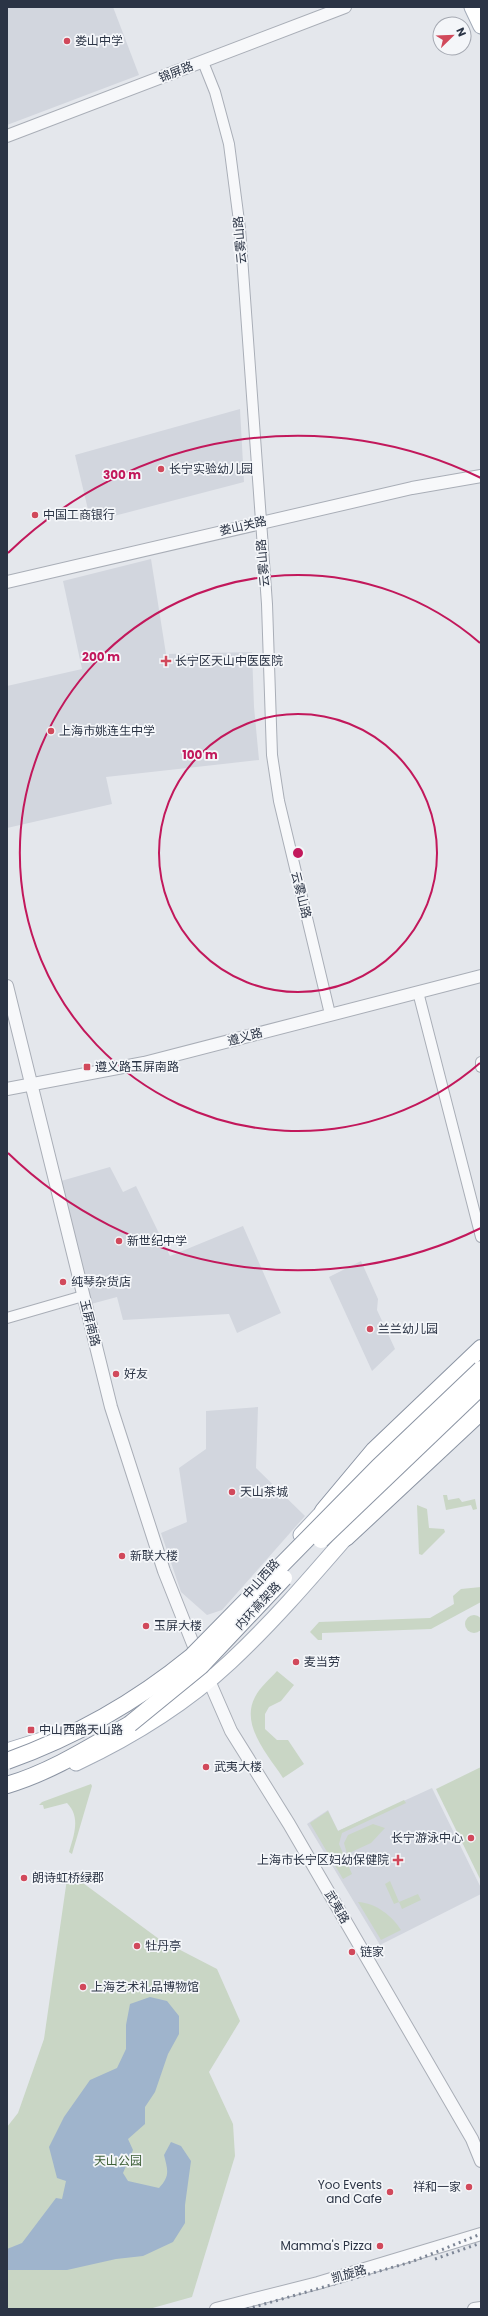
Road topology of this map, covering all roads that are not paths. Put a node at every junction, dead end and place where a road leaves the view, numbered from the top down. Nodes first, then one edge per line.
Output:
1 (345, 7) edge
2 (472, 7) edge
3 (481, 26) edge
4 (203, 62) junction
5 (7, 136) edge
6 (481, 476) edge
7 (260, 523) junction
8 (7, 582) edge
9 (481, 976) edge
10 (7, 986) edge
11 (418, 992) junction
12 (330, 1014) junction
13 (481, 1062) edge
14 (481, 1067) edge
15 (30, 1083) junction
16 (7, 1088) edge
17 (481, 1238) edge
18 (83, 1296) junction
19 (7, 1318) edge
20 (481, 1348) edge
21 (481, 1358) edge
22 (481, 1369) edge
23 (481, 1387) edge
24 (481, 1401) edge
25 (481, 1412) edge
26 (323, 1511) junction
27 (346, 1538) junction
28 (197, 1652) junction
29 (208, 1680) junction
30 (7, 1751) edge
31 (7, 1761) edge
32 (7, 1785) edge
33 (7, 1792) edge
34 (481, 2161) edge
35 (481, 2234) edge
36 (216, 2309) edge

1 - 4 street, 锦屏路
2 - 3 main road
4 - 5 street, 锦屏路
4 - 7 street, 云雾山路
6 - 7 street, 娄山关路
7 - 8 street, 娄山关路
7 - 12 street, 云雾山路
9 - 11 street, 遵义路
10 - 15 street, 玉屏南路
11 - 12 street, 遵义路
11 - 17 street
12 - 15 street, 遵义路
13 - 14 street
15 - 16 street, 遵义路
15 - 18 street, 玉屏南路
18 - 19 street
18 - 28 street, 玉屏南路
20 - 26 highway
21 - 26 main road, 中山西路
22 - 31 highway, 内环高架路, bridge
23 - 32 highway, 内环高架路, bridge
24 - 27 main road
25 - 27 highway
26 - 28 main road, 中山西路
27 - 29 main road
28 - 29 street, 武夷路
28 - 30 main road, 中山西路
29 - 33 main road
29 - 34 street, 武夷路
35 - 36 street, 凯旋路

